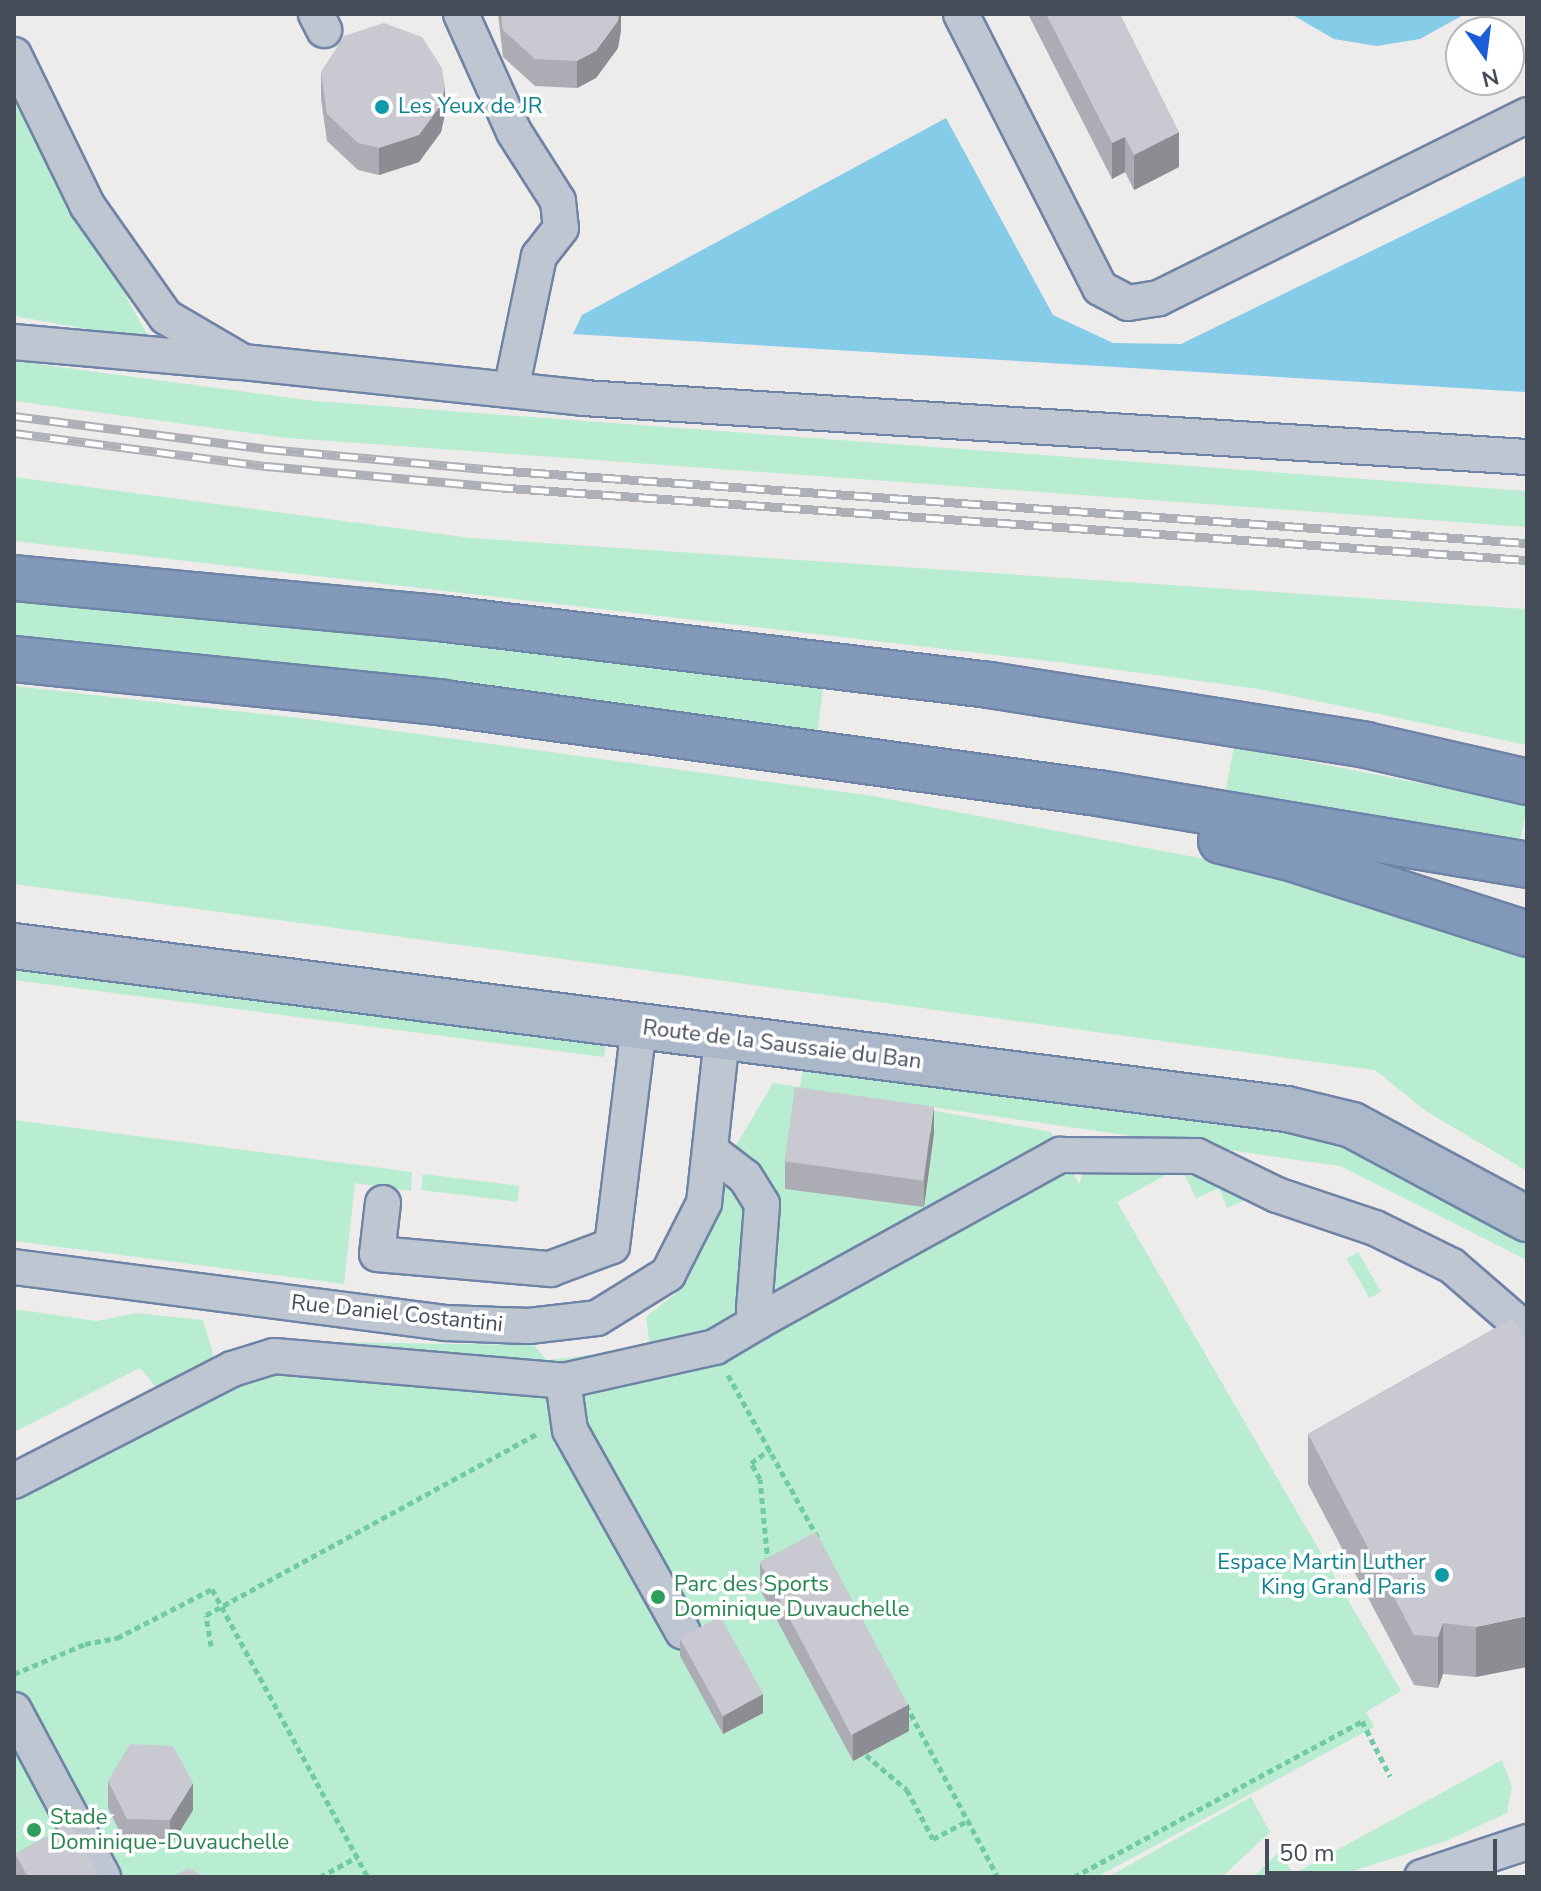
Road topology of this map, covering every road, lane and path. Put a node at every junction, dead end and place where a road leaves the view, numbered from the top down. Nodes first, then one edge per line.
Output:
1 (461, 14) edge
2 (961, 14) edge
3 (14, 55) edge
4 (1527, 115) edge
5 (14, 342) edge
6 (243, 362) junction
7 (511, 390) junction
8 (1527, 457) edge
9 (14, 578) edge
10 (14, 659) edge
11 (1527, 782) edge
12 (1098, 793) junction
13 (1527, 865) edge
14 (1527, 934) edge
15 (14, 946) edge
16 (639, 1027) junction
17 (722, 1038) junction
18 (710, 1150) junction
19 (383, 1203) dead end
20 (1527, 1219) edge
21 (14, 1267) edge
22 (759, 1321) junction
23 (1521, 1324) edge
24 (728, 1375) dead end
25 (563, 1381) junction
26 (542, 1431) dead end
27 (770, 1449) junction
28 (14, 1481) edge
29 (826, 1552) edge
30 (768, 1568) edge
31 (221, 1606) junction
32 (683, 1632) edge
33 (211, 1646) dead end
34 (14, 1674) edge
35 (902, 1700) edge
36 (14, 1710) edge
37 (866, 1755) dead end
38 (1390, 1776) dead end
39 (969, 1820) junction
40 (1527, 1842) edge
41 (357, 1857) junction
42 (103, 1877) edge
43 (320, 1877) edge
44 (368, 1877) edge
45 (998, 1877) edge
46 (1074, 1877) edge
47 (1422, 1877) edge

1 - 7 street
2 - 4 street
3 - 6 street
5 - 6 street
6 - 7 street
7 - 8 street
9 - 11 highway
10 - 12 highway
12 - 13 highway
12 - 14 highway
15 - 16 main road, Route de la Saussaie du Ban
16 - 17 main road, Route de la Saussaie du Ban
16 - 19 street
17 - 18 street, Rue Daniel Costantini
17 - 20 main road, Route de la Saussaie du Ban
18 - 21 street, Rue Daniel Costantini
18 - 22 street
22 - 23 street
22 - 25 street
24 - 27 path
25 - 28 street
25 - 32 street
26 - 31 path
27 - 29 path
27 - 30 path
31 - 33 path
31 - 34 path
31 - 41 path
35 - 39 path
36 - 42 street
37 - 39 path
38 - 46 path
39 - 45 path
40 - 47 street
41 - 43 path
41 - 44 path

